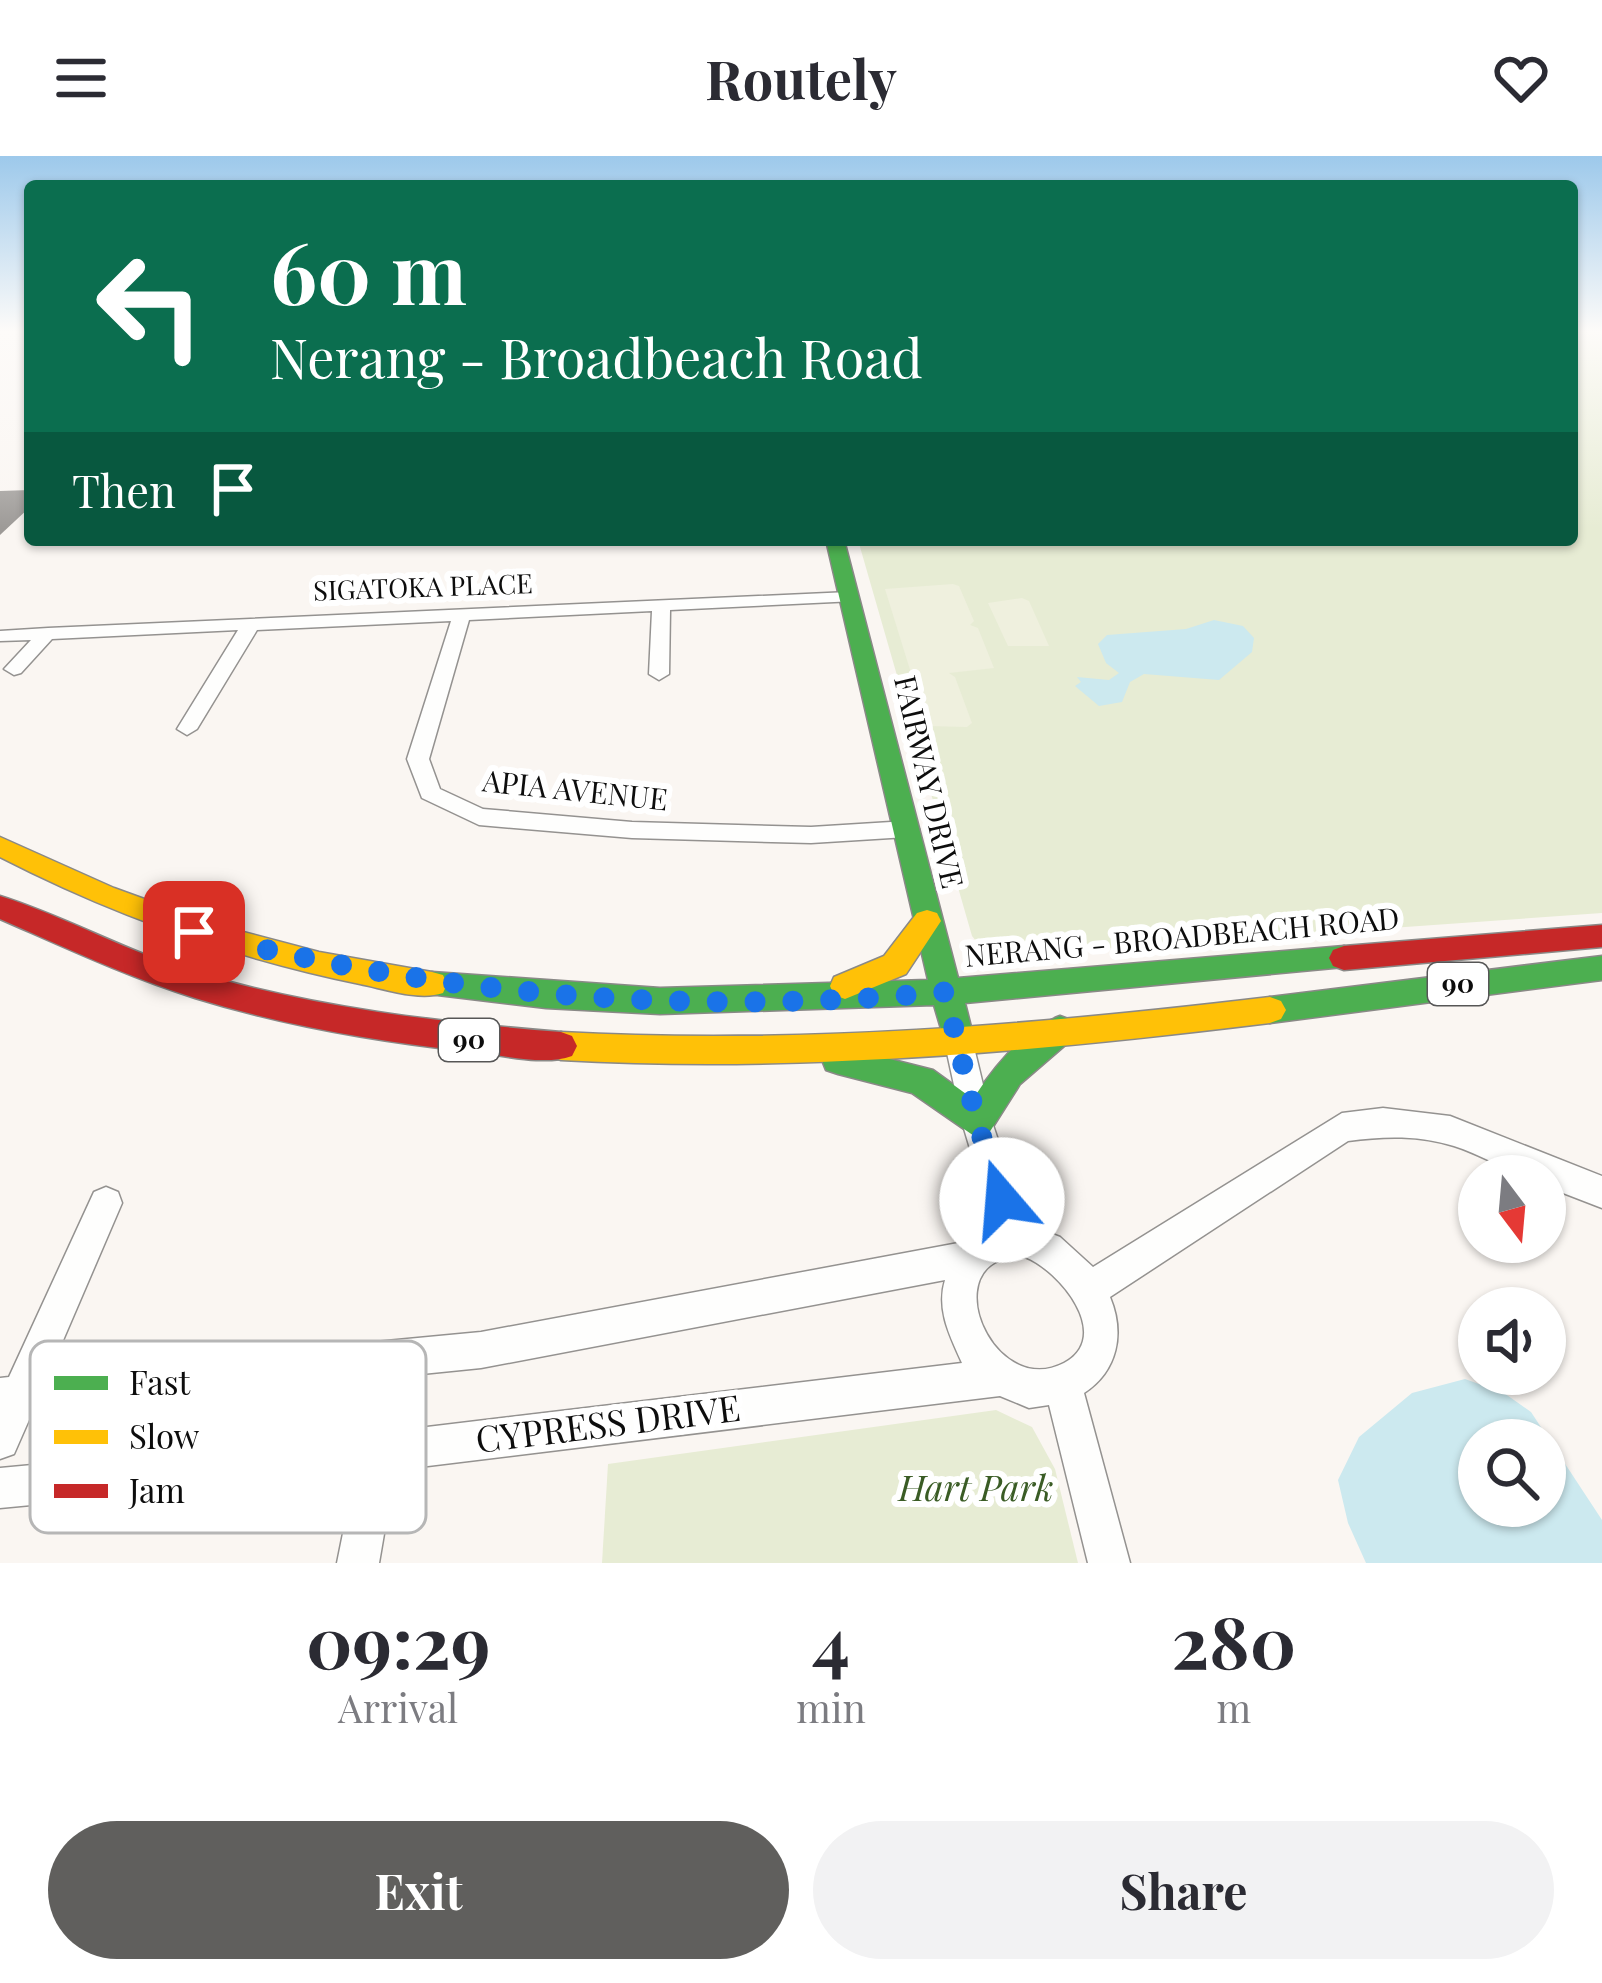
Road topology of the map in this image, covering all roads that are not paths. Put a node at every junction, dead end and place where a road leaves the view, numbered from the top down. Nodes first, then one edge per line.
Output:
1 (837, 546) edge
2 (849, 597) junction
3 (661, 605) junction
4 (462, 614) junction
5 (252, 622) junction
6 (48, 633) junction
7 (0, 636) edge
8 (14, 669) dead end
9 (659, 674) dead end
10 (187, 729) dead end
11 (907, 829) junction
12 (0, 846) edge
13 (0, 908) edge
14 (928, 921) junction
15 (1602, 936) edge
16 (1602, 968) edge
17 (945, 992) junction
18 (788, 1002) junction
19 (1060, 1030) junction
20 (958, 1040) junction
21 (803, 1050) junction
22 (977, 1122) junction
23 (1602, 1192) edge
24 (106, 1203) dead end
25 (1015, 1240) junction
26 (975, 1257) junction
27 (1090, 1289) junction
28 (37, 1341) edge
29 (30, 1356) edge
30 (426, 1357) edge
31 (1001, 1377) junction
32 (1063, 1384) junction
33 (10, 1396) edge
34 (0, 1440) edge
35 (426, 1446) edge
36 (30, 1485) edge
37 (0, 1488) edge
38 (364, 1533) edge
39 (358, 1563) edge
40 (1109, 1563) edge

1 - 2 main road, FAIRWAY DRIVE
2 - 3 street, SIGATOKA PLACE
2 - 11 main road, FAIRWAY DRIVE
3 - 4 street, SIGATOKA PLACE
3 - 9 street
4 - 5 street, SIGATOKA PLACE
4 - 11 street, APIA AVENUE
5 - 6 street, SIGATOKA PLACE
5 - 10 street
6 - 7 street, SIGATOKA PLACE
6 - 8 street
11 - 14 main road, FAIRWAY DRIVE
12 - 18 main road, NERANG - BROADBEACH ROAD / 90
13 - 21 main road, 90
14 - 17 main road, FAIRWAY DRIVE
14 - 18 main road
15 - 17 main road, NERANG - BROADBEACH ROAD / 90
16 - 19 main road, 90
17 - 18 main road, NERANG - BROADBEACH ROAD / 90
17 - 20 main road, FAIRWAY DRIVE
19 - 20 main road, 90
19 - 22 main road
20 - 21 main road, 90
20 - 22 street
21 - 22 main road
22 - 25 street
23 - 27 street
24 - 28 street
25 - 26 street
25 - 27 street
26 - 30 street
26 - 31 street
27 - 32 street
29 - 33 street
31 - 32 street
31 - 35 street, CYPRESS DRIVE
32 - 40 street
33 - 34 street
36 - 37 street, CYPRESS DRIVE
38 - 39 street

